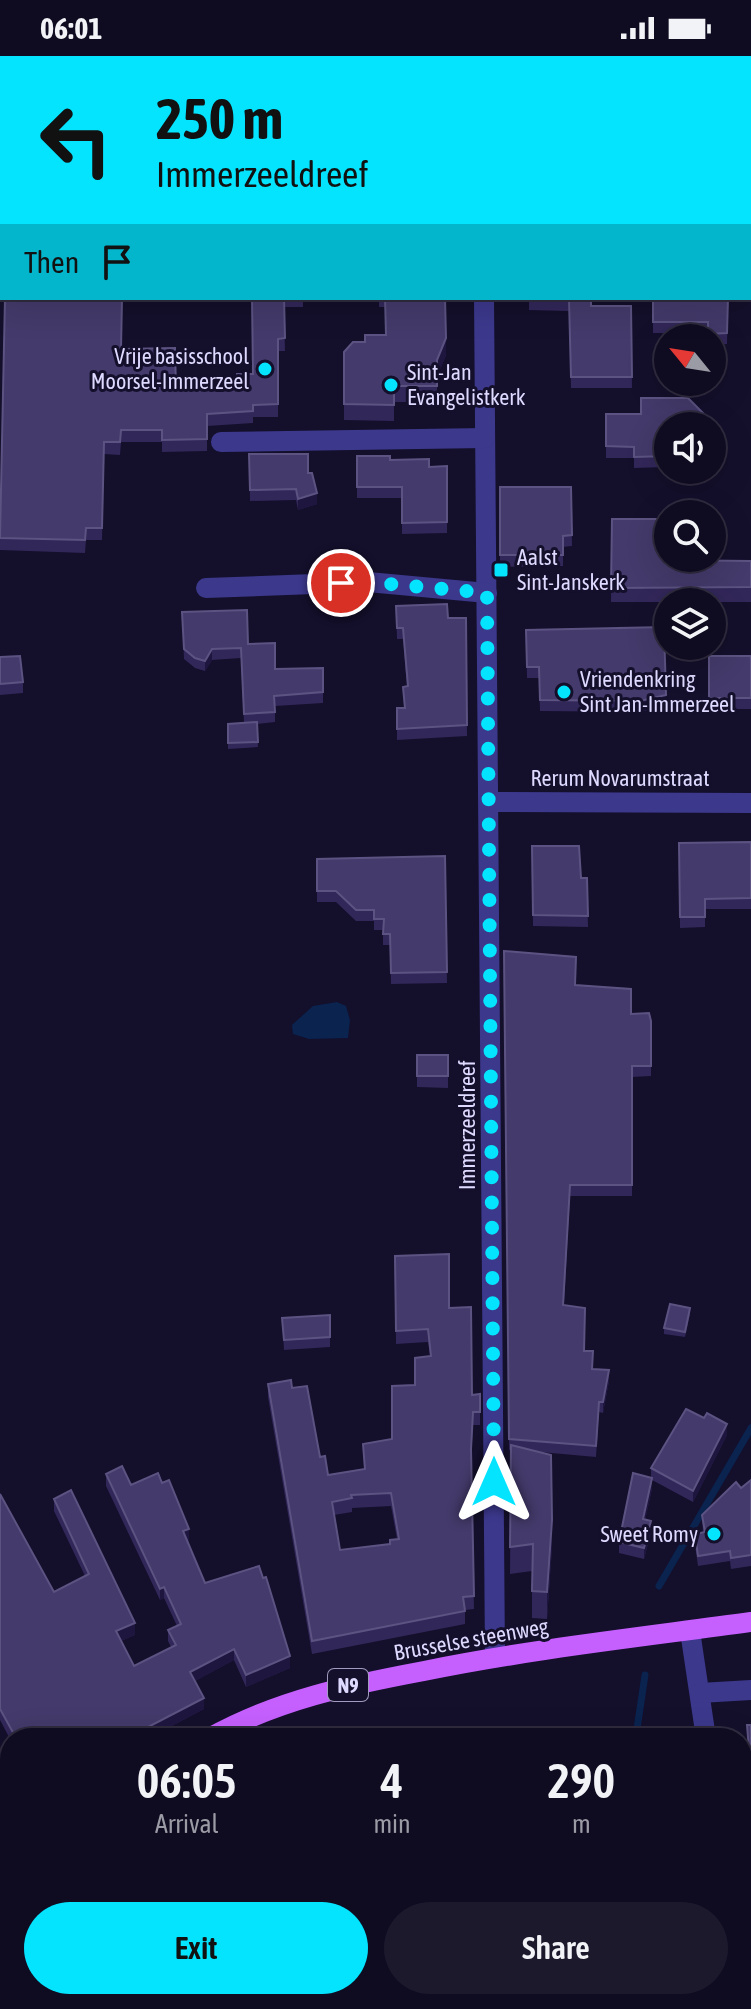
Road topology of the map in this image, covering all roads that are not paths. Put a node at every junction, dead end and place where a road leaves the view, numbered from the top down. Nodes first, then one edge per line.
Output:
1 (484, 300) edge
2 (485, 438) junction
3 (221, 442) dead end
4 (206, 588) dead end
5 (487, 593) junction
6 (489, 802) junction
7 (751, 803) edge
8 (751, 1622) edge
9 (690, 1631) junction
10 (495, 1657) junction
11 (751, 1690) edge
12 (700, 1693) junction
13 (229, 1728) edge
14 (705, 1728) edge

1 - 2 street, Immerzeeldreef
2 - 3 street
2 - 5 street, Immerzeeldreef
4 - 5 street
5 - 6 street, Immerzeeldreef
6 - 7 street, Rerum Novarumstraat
6 - 10 street, Immerzeeldreef
8 - 9 main road, Brusselse steenweg / N9
9 - 10 main road, Brusselse steenweg / N9
9 - 12 street
10 - 13 main road, Brusselse steenweg / N9
11 - 12 street
12 - 14 street

